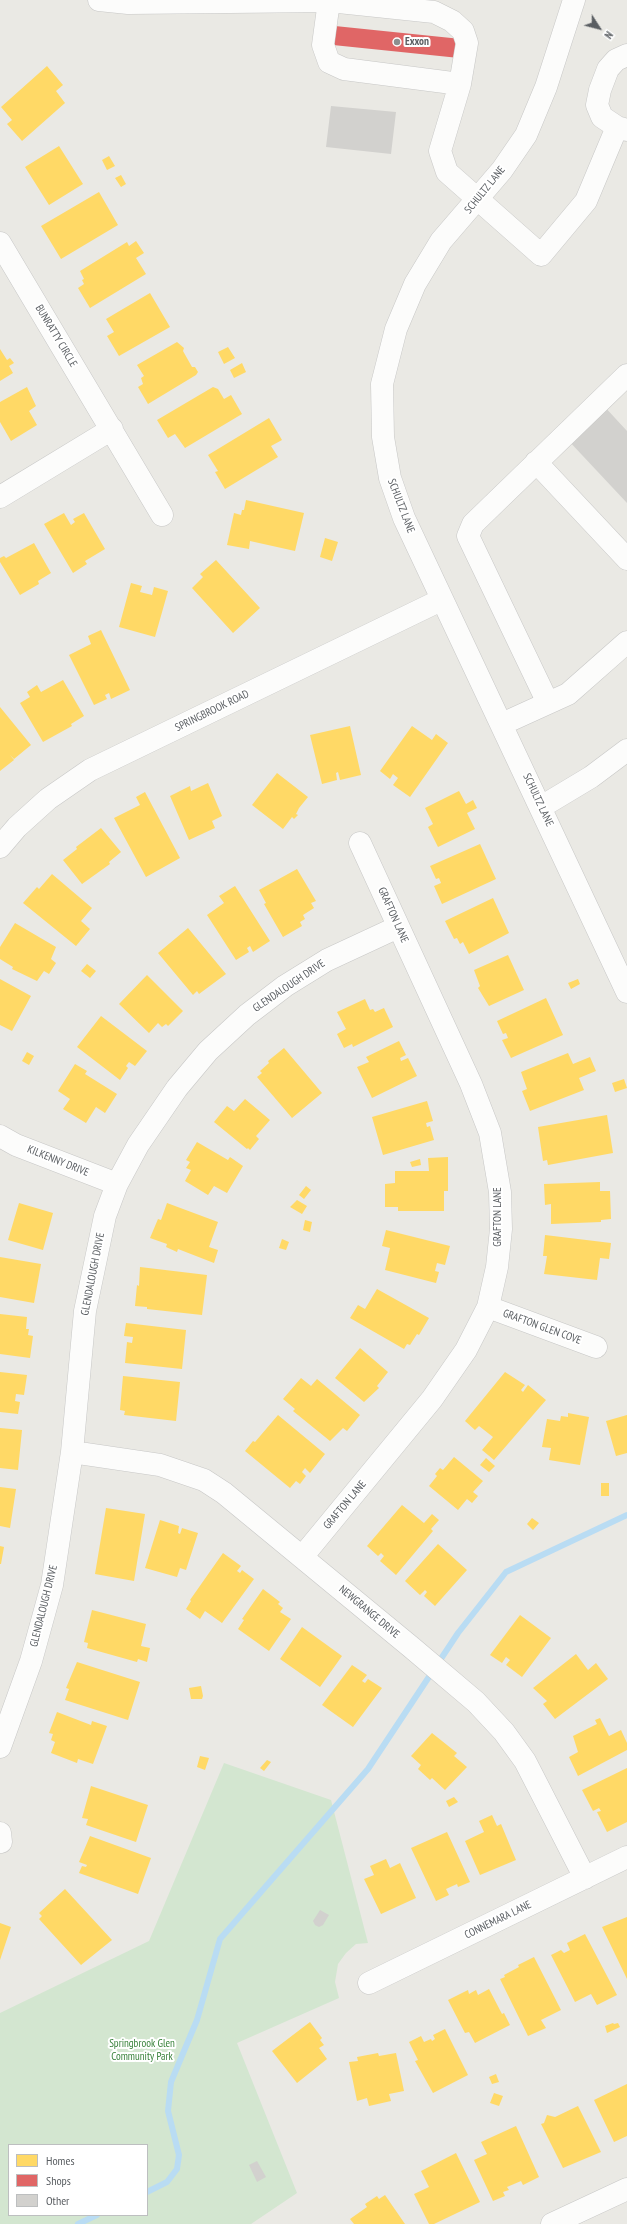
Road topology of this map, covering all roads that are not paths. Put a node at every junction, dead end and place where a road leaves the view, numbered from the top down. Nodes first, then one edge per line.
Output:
1 (99, 0) edge
2 (574, 0) edge
3 (329, 1) junction
4 (627, 55) edge
5 (460, 84) junction
6 (622, 129) edge
7 (478, 200) junction
8 (0, 243) edge
9 (627, 375) edge
10 (112, 429) junction
11 (536, 462) junction
12 (0, 497) edge
13 (162, 515) dead end
14 (627, 559) edge
15 (441, 600) junction
16 (627, 642) edge
17 (548, 703) junction
18 (502, 724) junction
19 (627, 750) edge
20 (541, 807) junction
21 (360, 843) dead end
22 (0, 846) edge
23 (398, 927) junction
24 (627, 992) edge
25 (0, 1136) edge
26 (117, 1184) junction
27 (488, 1307) junction
28 (596, 1347) dead end
29 (72, 1452) junction
30 (302, 1557) junction
31 (0, 1747) edge
32 (627, 1857) edge
33 (585, 1878) junction
34 (369, 1983) dead end
35 (627, 2189) edge
36 (552, 2224) edge

1 - 3 street
2 - 7 street, SCHULTZ LANE
3 - 5 street
3 - 5 street
4 - 6 street
5 - 7 street
6 - 7 street
7 - 15 street, SCHULTZ LANE
8 - 10 street, BUNRATTY CIRCLE
9 - 11 street
10 - 12 street
10 - 13 street, BUNRATTY CIRCLE
11 - 14 street
11 - 17 street
15 - 18 street, SCHULTZ LANE
15 - 22 street, SPRINGBROOK ROAD
16 - 17 street
17 - 18 street
18 - 20 street, SCHULTZ LANE
19 - 20 street
20 - 24 street, SCHULTZ LANE
21 - 23 street, GRAFTON LANE
23 - 26 street, GLENDALOUGH DRIVE
23 - 27 street, GRAFTON LANE
25 - 26 street, KILKENNY DRIVE
26 - 29 street, GLENDALOUGH DRIVE
27 - 28 street, GRAFTON GLEN COVE
27 - 30 street, GRAFTON LANE
29 - 30 street, NEWGRANGE DRIVE
29 - 31 street, GLENDALOUGH DRIVE
30 - 33 street, NEWGRANGE DRIVE
32 - 33 street, CONNEMARA LANE
33 - 34 street, CONNEMARA LANE
35 - 36 street

